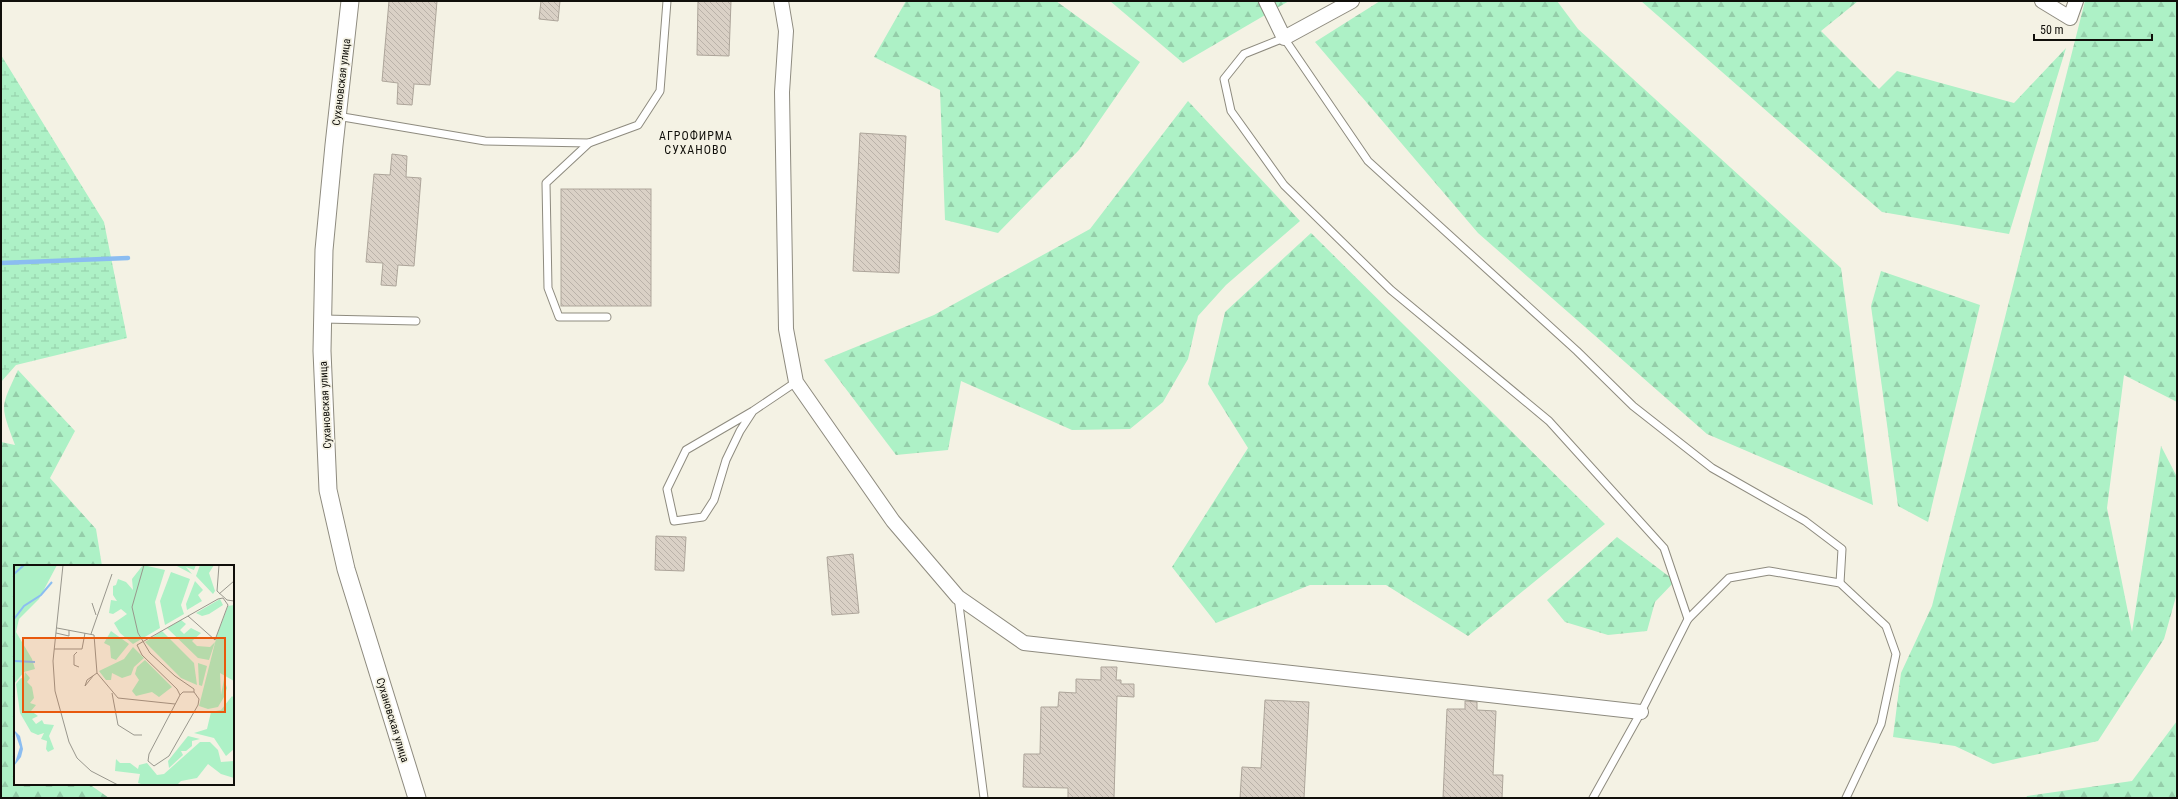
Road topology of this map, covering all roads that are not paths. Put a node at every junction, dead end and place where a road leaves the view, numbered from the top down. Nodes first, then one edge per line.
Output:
1 (350, 1) edge
2 (667, 1) edge
3 (780, 1) edge
4 (1266, 1) edge
5 (1352, 1) edge
6 (2042, 1) edge
7 (2076, 1) edge
8 (1284, 38) junction
9 (337, 116) junction
10 (590, 144) junction
11 (607, 317) dead end
12 (323, 319) junction
13 (416, 321) dead end
14 (796, 382) junction
15 (753, 411) junction
16 (1840, 583) junction
17 (958, 597) junction
18 (1688, 619) junction
19 (1641, 712) junction
20 (417, 798) edge
21 (984, 798) edge
22 (1593, 798) edge
23 (1846, 798) edge

1 - 9 street, Сухановская улица
2 - 10 lane
3 - 14 street
4 - 8 street
5 - 8 street
6 - 7 street
8 - 16 lane
8 - 18 lane
9 - 10 lane
9 - 12 street, Сухановская улица
10 - 11 lane
12 - 13 lane
12 - 20 street, Сухановская улица
14 - 15 lane
14 - 17 street
15 - 15 lane
16 - 18 lane
16 - 23 lane
17 - 19 street
17 - 21 lane
18 - 19 lane
19 - 22 lane

